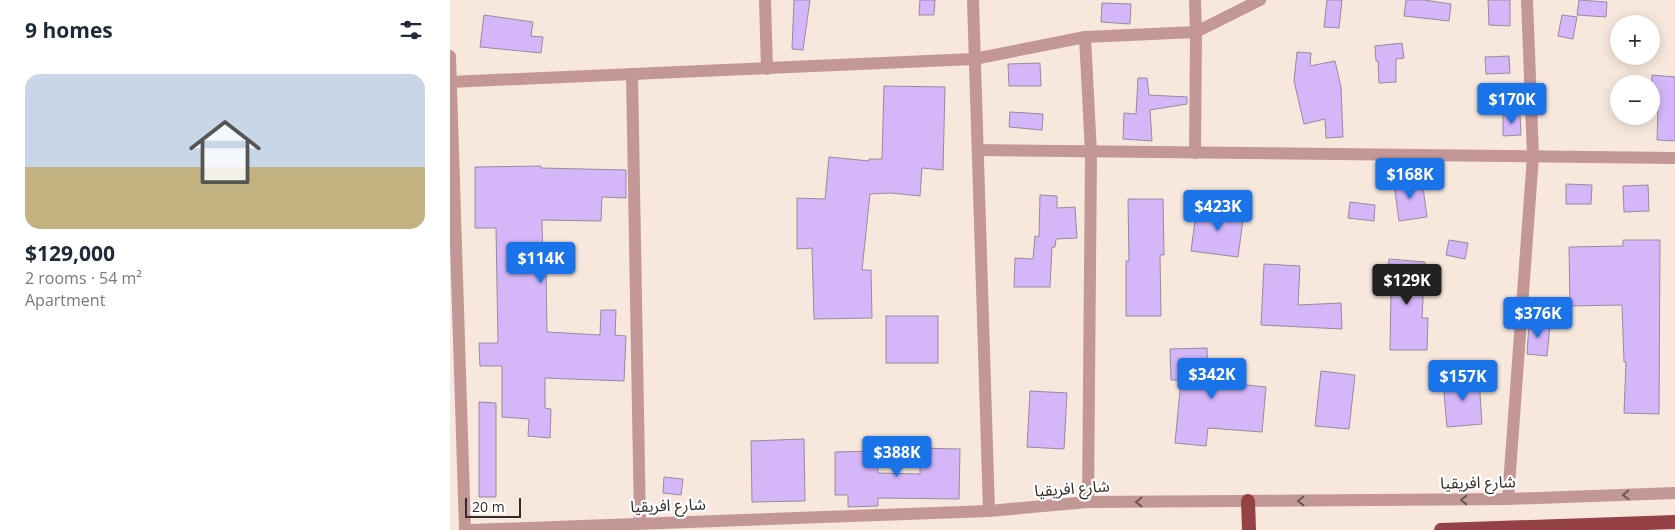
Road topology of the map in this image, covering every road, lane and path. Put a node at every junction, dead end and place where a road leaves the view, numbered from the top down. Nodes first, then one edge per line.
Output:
1 (765, 0) edge
2 (973, 0) edge
3 (1194, 0) edge
4 (1260, 0) edge
5 (1527, 0) edge
6 (1196, 32) junction
7 (1085, 38) junction
8 (450, 56) edge
9 (974, 59) junction
10 (767, 68) junction
11 (632, 74) junction
12 (450, 82) edge
13 (978, 150) junction
14 (1091, 153) junction
15 (1195, 153) junction
16 (1533, 156) junction
17 (1675, 158) edge
18 (1675, 493) edge
19 (1508, 499) junction
20 (1248, 501) junction
21 (1088, 502) junction
22 (989, 511) junction
23 (1675, 522) edge
24 (640, 524) junction
25 (465, 530) edge
26 (471, 530) edge
27 (1249, 530) edge
28 (1441, 530) edge

1 - 10 street
2 - 9 street
3 - 6 street
4 - 6 street
5 - 16 street
6 - 7 street
6 - 15 street
7 - 9 street
7 - 14 street
8 - 12 street
9 - 10 street
9 - 13 street
10 - 11 street
11 - 12 street
11 - 24 street
12 - 25 street
13 - 14 street
13 - 22 street
14 - 15 street
14 - 21 street
15 - 16 street
16 - 17 street
16 - 19 street
18 -> 19 street, شارع افريقيا
19 -> 20 street, شارع افريقيا
20 -> 21 street, شارع افريقيا
20 - 27 highway
21 - 22 street, شارع افريقيا
22 - 24 street, شارع افريقيا
23 - 28 highway
24 - 26 street, شارع افريقيا

